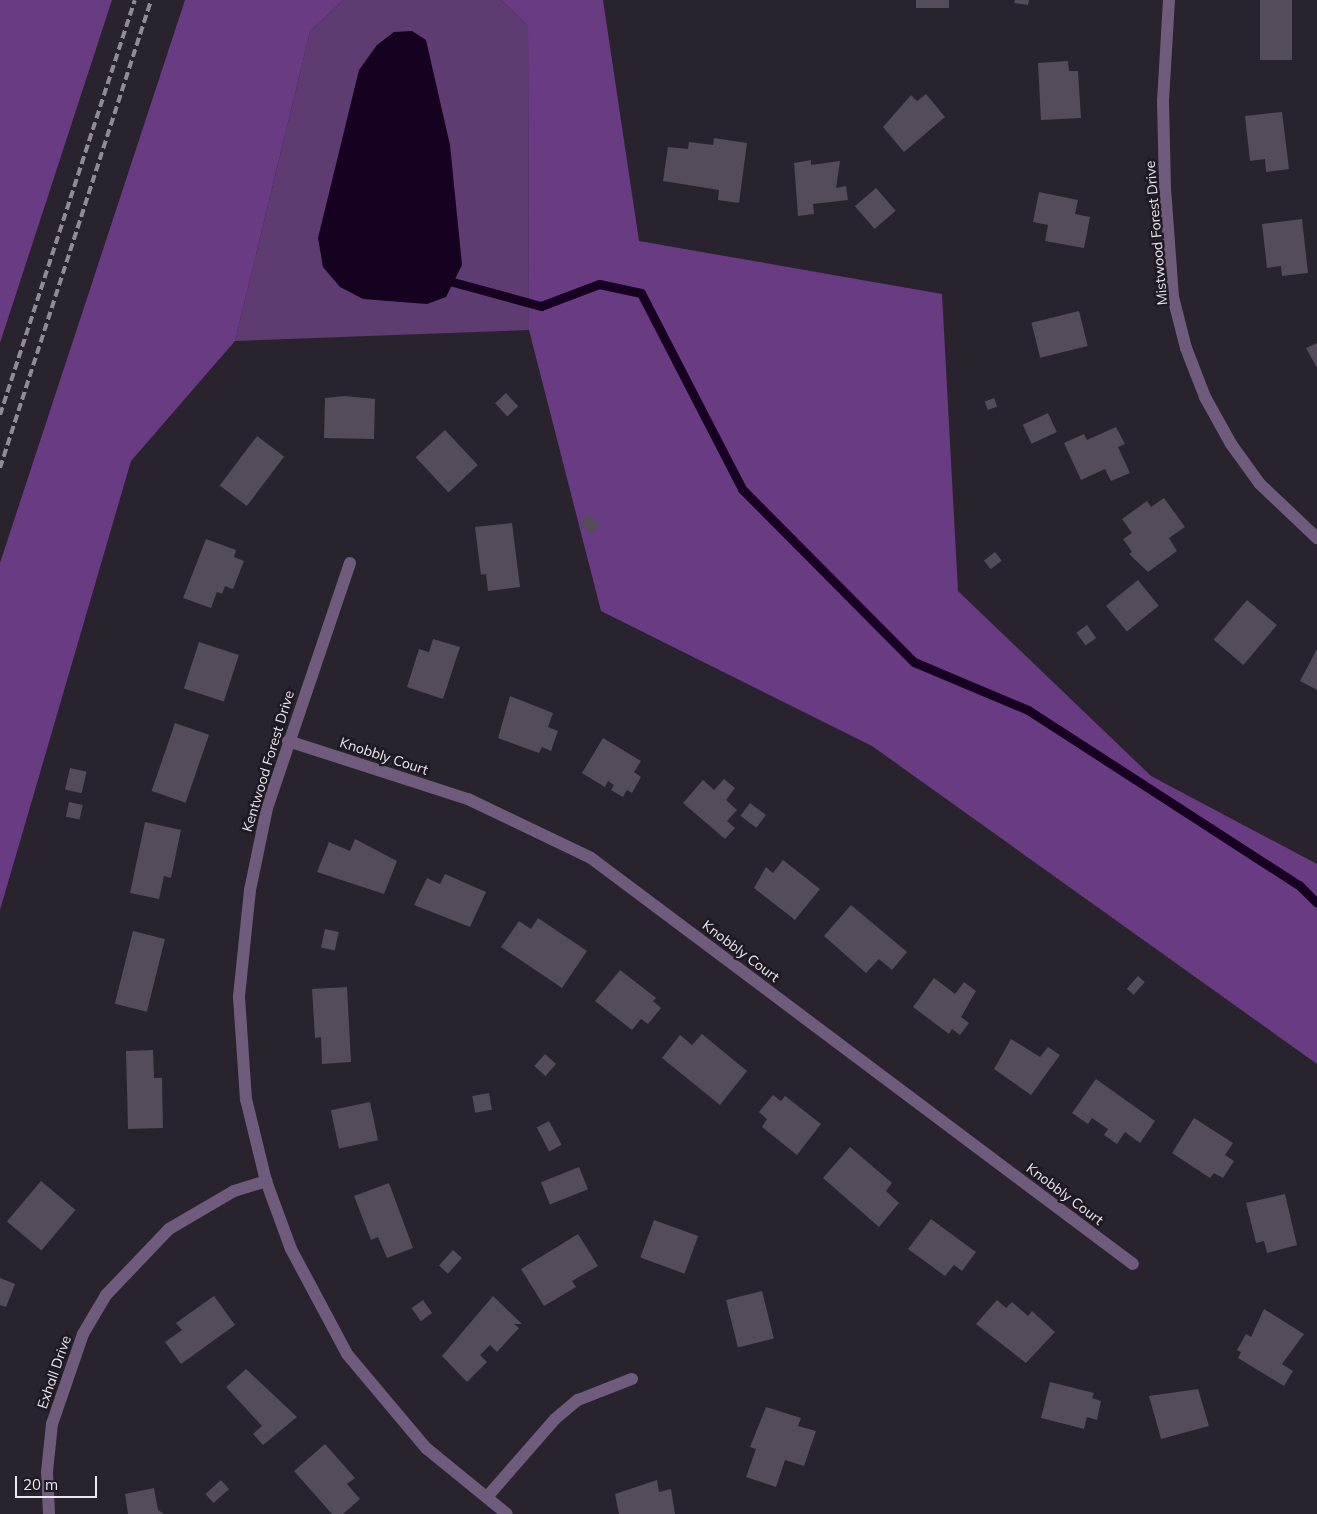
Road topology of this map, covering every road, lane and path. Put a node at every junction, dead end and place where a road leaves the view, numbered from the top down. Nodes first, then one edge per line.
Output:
1 (1168, 0) edge
2 (1317, 538) edge
3 (350, 563) dead end
4 (288, 741) junction
5 (266, 1182) junction
6 (1133, 1264) dead end
7 (632, 1379) dead end
8 (487, 1497) junction
9 (49, 1514) edge
10 (508, 1514) edge

1 - 2 street, Mistwood Forest Drive
3 - 4 street, Kentwood Forest Drive
4 - 5 street, Kentwood Forest Drive
4 - 6 street, Knobbly Court
5 - 8 street, Kentwood Forest Drive
5 - 9 street, Exhall Drive
7 - 8 street
8 - 10 street, Kentwood Forest Drive

